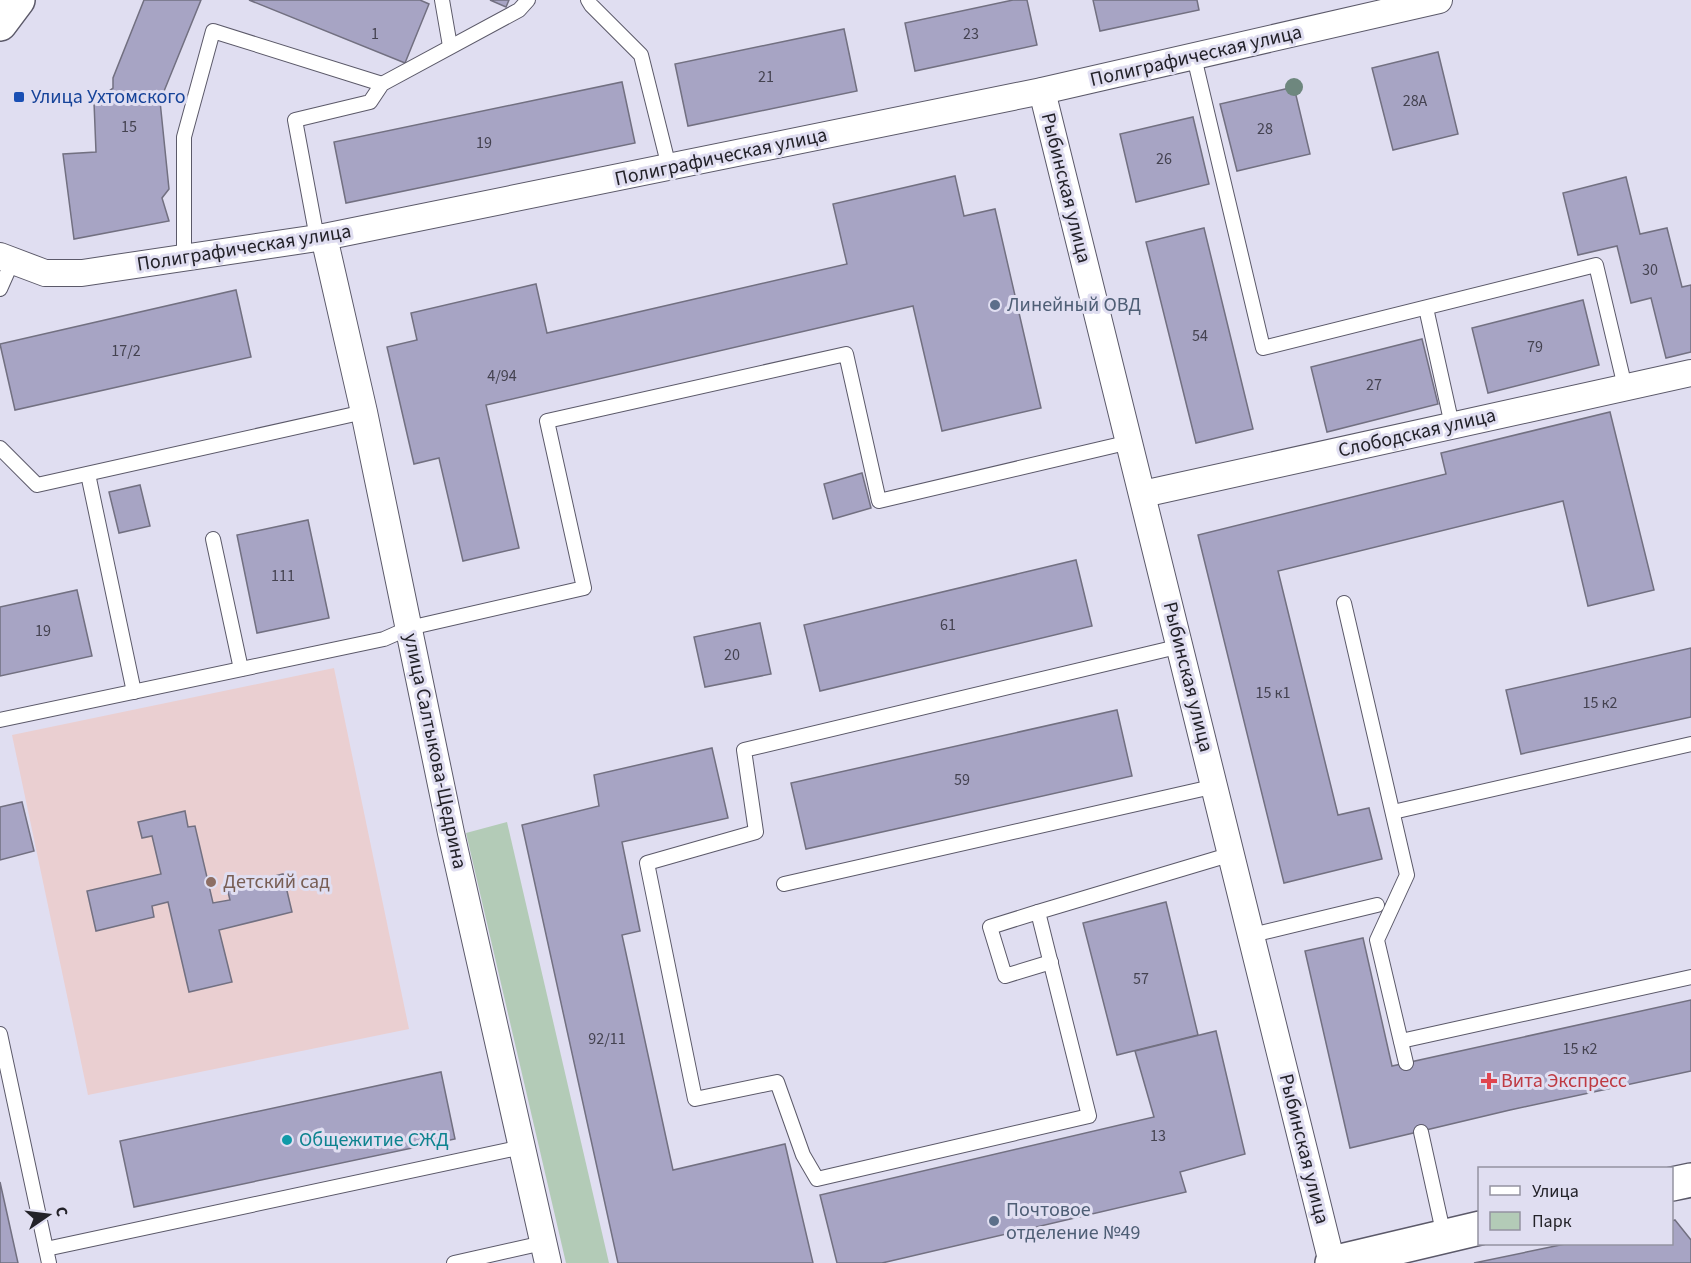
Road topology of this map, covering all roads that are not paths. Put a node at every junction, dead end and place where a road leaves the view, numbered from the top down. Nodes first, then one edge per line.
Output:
1 (18, 0) edge
2 (442, 0) edge
3 (528, 0) edge
4 (588, 0) edge
5 (1439, 0) edge
6 (0, 24) edge
7 (450, 46) junction
8 (1194, 57) junction
9 (382, 84) junction
10 (1042, 91) junction
11 (669, 167) junction
12 (320, 238) junction
13 (6, 259) edge
14 (184, 259) junction
15 (0, 290) edge
16 (1426, 308) junction
17 (1691, 373) edge
18 (1625, 387) junction
19 (364, 412) junction
20 (1452, 425) junction
21 (1130, 442) junction
22 (0, 448) edge
23 (88, 474) junction
24 (1143, 494) junction
25 (213, 539) dead end
26 (1344, 603) dead end
27 (409, 627) junction
28 (1181, 646) junction
29 (241, 669) junction
30 (134, 692) junction
31 (0, 720) edge
32 (1691, 744) edge
33 (1216, 786) junction
34 (1393, 812) junction
35 (1232, 854) junction
36 (784, 884) dead end
37 (1377, 905) dead end
38 (1038, 912) junction
39 (1252, 935) junction
40 (1051, 962) junction
41 (1691, 977) edge
42 (0, 1034) edge
43 (1401, 1041) junction
44 (1406, 1063) dead end
45 (1421, 1132) dead end
46 (522, 1147) junction
47 (1691, 1180) edge
48 (1673, 1184) edge
49 (1478, 1228) edge
50 (1444, 1236) junction
51 (545, 1253) edge
52 (47, 1256) edge
53 (454, 1263) edge
54 (1332, 1263) edge

1 - 6 main road
2 - 7 lane
3 - 7 lane
4 - 11 lane
5 - 8 street, Полиграфическая улица
7 - 9 lane
8 - 10 street, Полиграфическая улица
8 - 16 lane
9 - 12 lane
9 - 14 lane
10 - 11 street, Полиграфическая улица
10 - 21 street, Рыбинская улица
11 - 12 street, Полиграфическая улица
12 - 14 street, Полиграфическая улица
12 - 19 street, улица Салтыкова-Щедрина
13 - 14 street, Полиграфическая улица
13 - 15 lane
16 - 18 lane
16 - 20 lane
17 - 18 street, Слободская улица
18 - 20 street, Слободская улица
19 - 23 lane
19 - 27 street, улица Салтыкова-Щедрина
20 - 24 street, Слободская улица
21 - 24 street, Рыбинская улица
21 - 27 lane
22 - 23 lane
23 - 30 lane
24 - 28 street, Рыбинская улица
25 - 29 lane
26 - 34 lane
27 - 29 lane
27 - 46 street, улица Салтыкова-Щедрина
28 - 33 street, Рыбинская улица
28 - 40 lane
29 - 30 lane
30 - 31 lane
32 - 34 lane
33 - 35 street, Рыбинская улица
33 - 36 lane
34 - 43 lane
35 - 38 lane
35 - 39 street, Рыбинская улица
37 - 39 lane
38 - 40 lane
38 - 40 lane
39 - 54 street, Рыбинская улица
41 - 43 lane
42 - 52 lane
43 - 44 lane
45 - 50 lane
46 - 51 street, улица Салтыкова-Щедрина
46 - 52 lane
47 - 48 main road
49 - 50 main road
50 - 54 main road
51 - 53 lane

